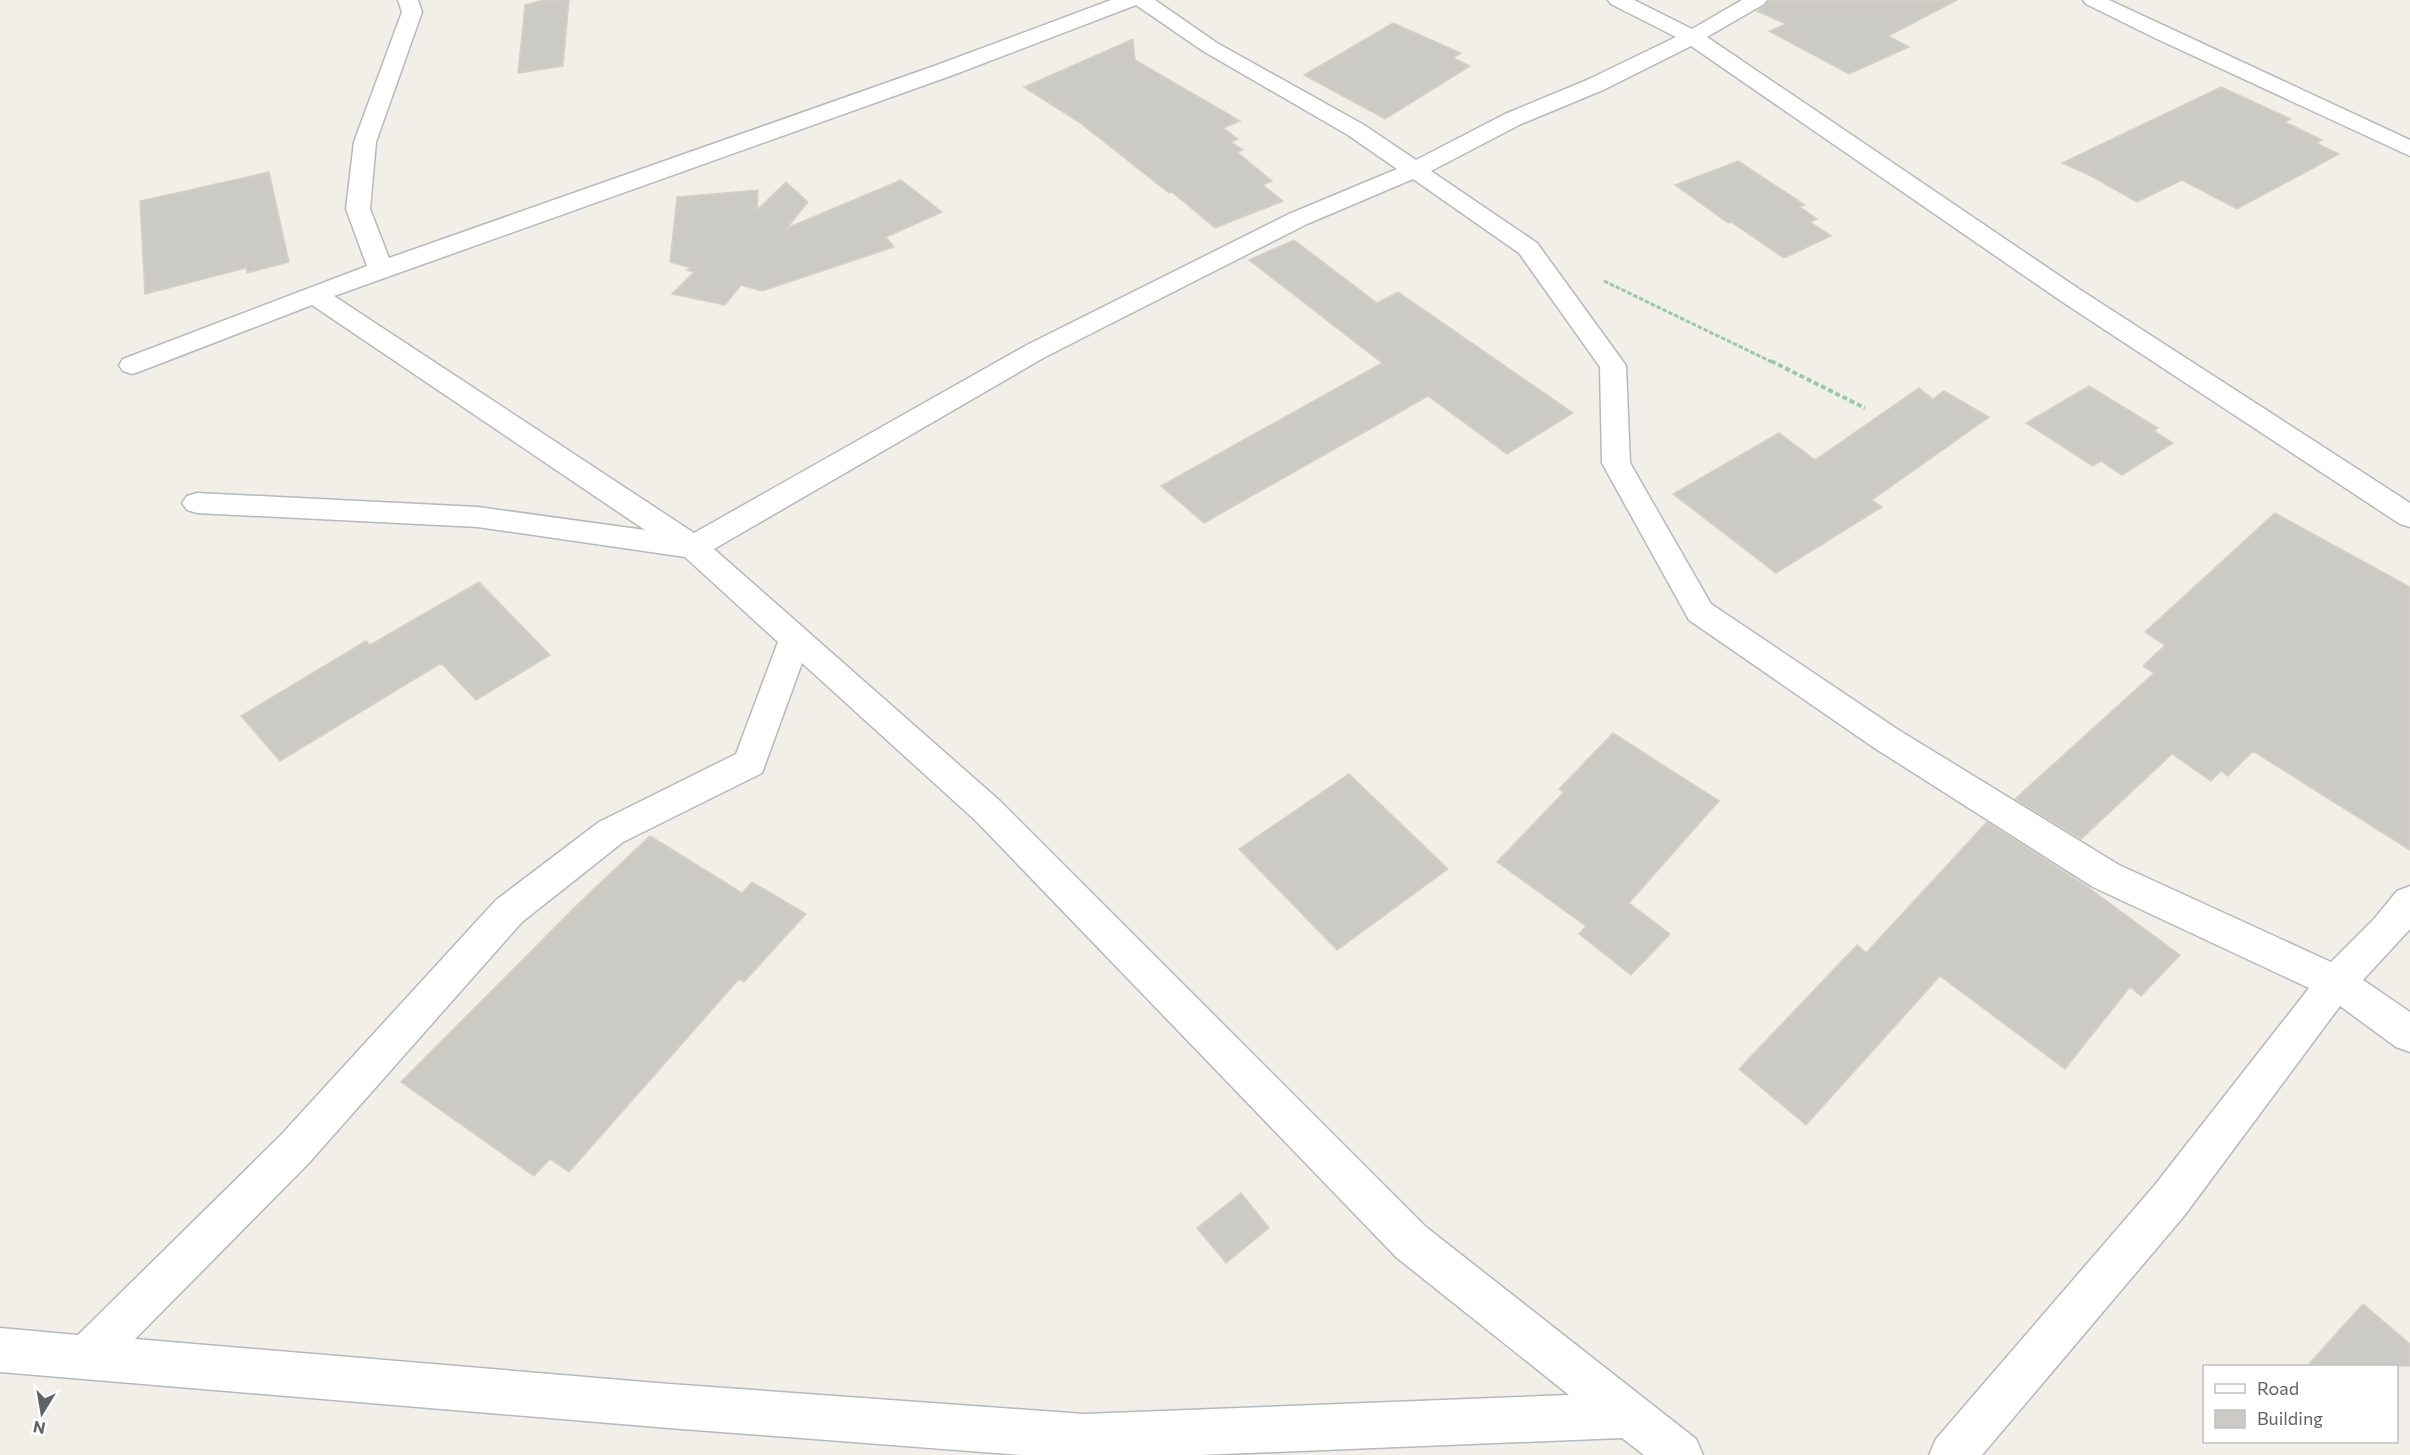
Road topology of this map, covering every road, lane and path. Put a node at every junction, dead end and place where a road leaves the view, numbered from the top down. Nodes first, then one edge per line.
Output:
1 (408, 0) edge
2 (1130, 0) edge
3 (1142, 0) edge
4 (1618, 0) edge
5 (1757, 0) edge
6 (2093, 0) edge
7 (1692, 37) junction
8 (2404, 140) edge
9 (1415, 170) junction
10 (381, 268) junction
11 (1600, 280) dead end
12 (315, 295) junction
13 (132, 365) dead end
14 (1865, 408) dead end
15 (197, 502) dead end
16 (2410, 517) edge
17 (693, 547) junction
18 (795, 639) junction
19 (2410, 902) edge
20 (2336, 982) junction
21 (2410, 1034) edge
22 (0, 1350) edge
23 (86, 1358) junction
24 (1630, 1415) junction
25 (1160, 1445) edge
26 (1680, 1455) edge
27 (1952, 1455) edge

1 - 10 street
2 - 10 street
3 - 9 street
4 - 7 street
5 - 7 street
6 - 8 street
7 - 9 street
7 - 16 street
9 - 17 street
9 - 20 street
10 - 12 street
11 - 14 path
12 - 13 street
12 - 17 street
15 - 17 street
17 - 18 street
18 - 23 street
18 - 24 street
19 - 20 street
20 - 21 street
20 - 27 street
22 - 23 street
23 - 25 street
24 - 25 street
24 - 26 street

